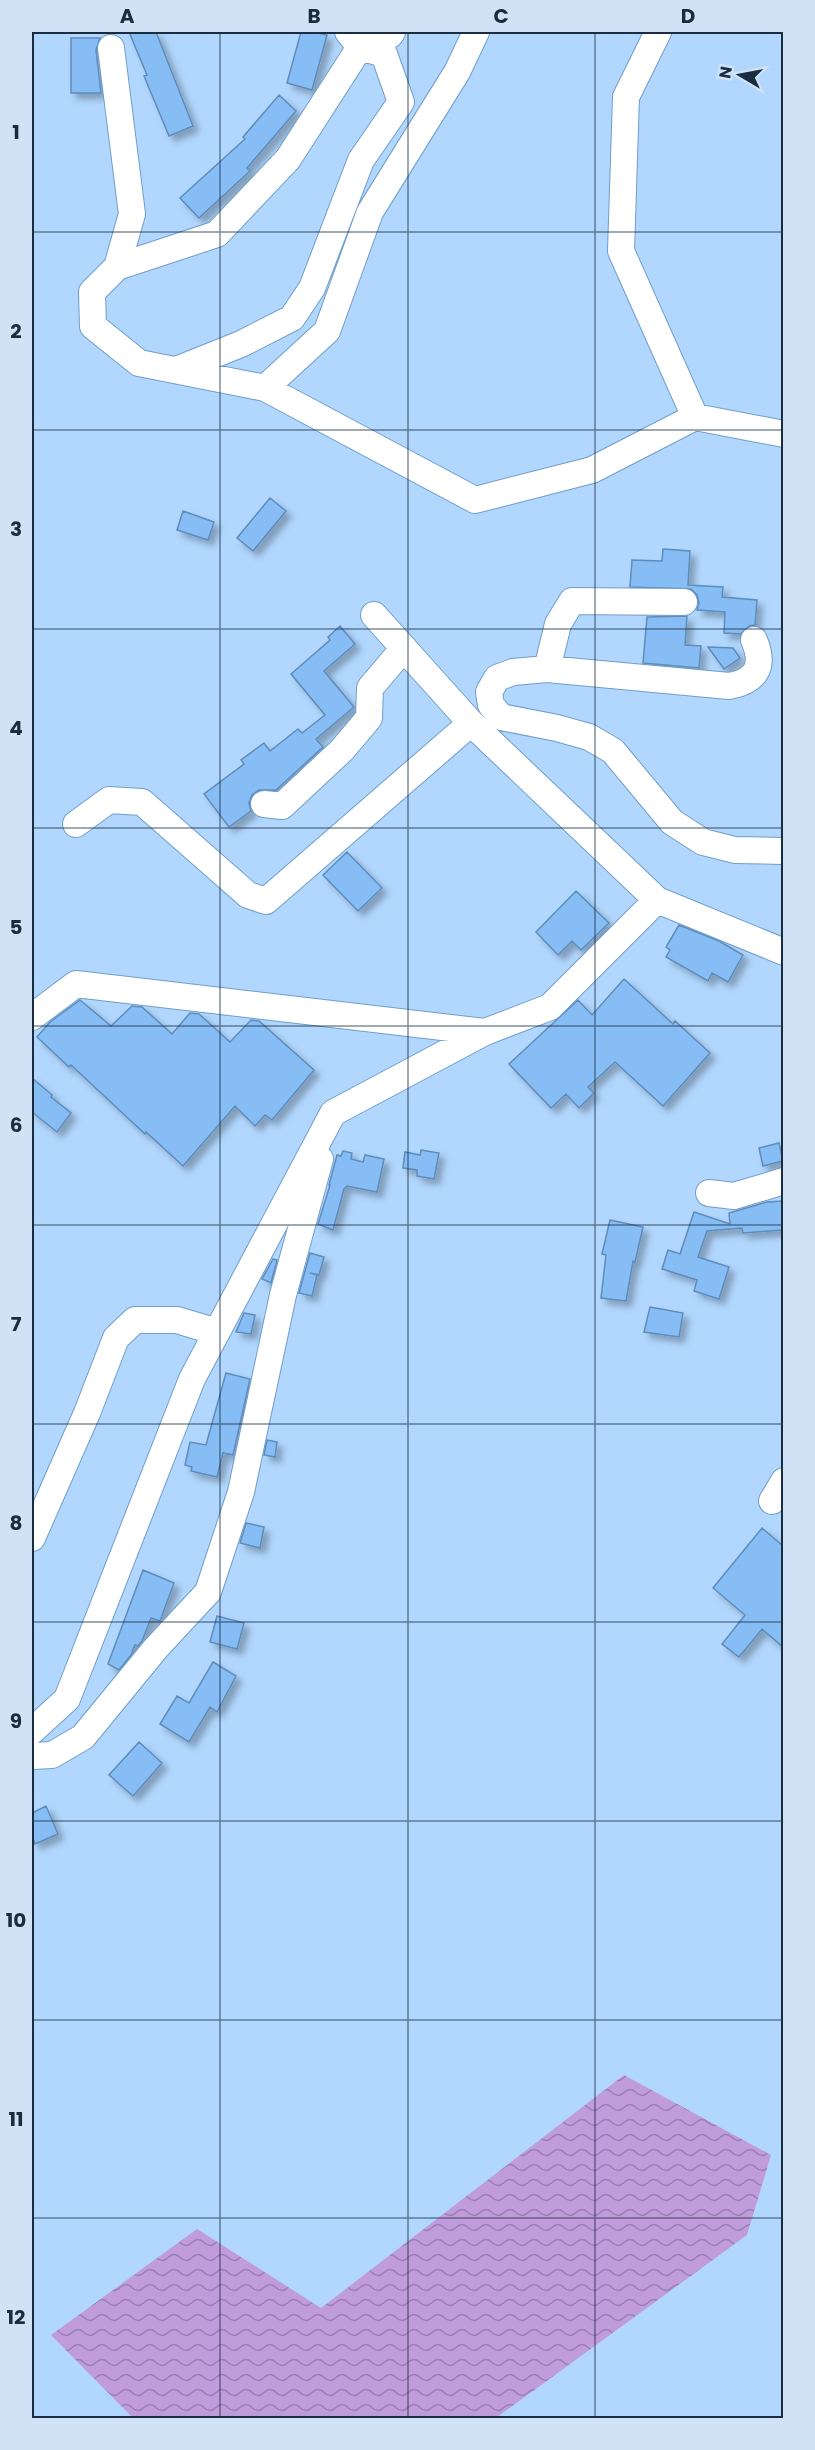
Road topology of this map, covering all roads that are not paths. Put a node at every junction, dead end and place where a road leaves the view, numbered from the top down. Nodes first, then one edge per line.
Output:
1 (392, 32) edge
2 (476, 32) edge
3 (658, 32) edge
4 (354, 39) edge
5 (111, 48) dead end
6 (117, 267) junction
7 (176, 370) junction
8 (265, 388) junction
9 (695, 417) junction
10 (783, 434) edge
11 (684, 602) dead end
12 (374, 615) dead end
13 (754, 640) dead end
14 (404, 648) junction
15 (547, 669) junction
16 (471, 723) junction
17 (264, 804) dead end
18 (76, 824) dead end
19 (783, 851) edge
20 (657, 900) junction
21 (783, 952) edge
22 (32, 1017) edge
23 (485, 1032) junction
24 (333, 1113) junction
25 (783, 1181) edge
26 (709, 1193) dead end
27 (217, 1332) junction
28 (32, 1538) edge
29 (32, 1731) edge
30 (32, 1756) edge

1 - 4 street
2 - 8 street
3 - 9 street
4 - 6 street
4 - 7 street
5 - 6 street
6 - 7 street
7 - 8 street
8 - 9 street
9 - 10 street
11 - 15 street
12 - 14 street
13 - 15 street
14 - 16 street
14 - 17 street
15 - 19 street
16 - 18 street
16 - 20 street
20 - 21 street
20 - 23 street
22 - 23 street
23 - 24 street
24 - 27 street
24 - 30 street
25 - 26 street
27 - 28 street
27 - 29 street

